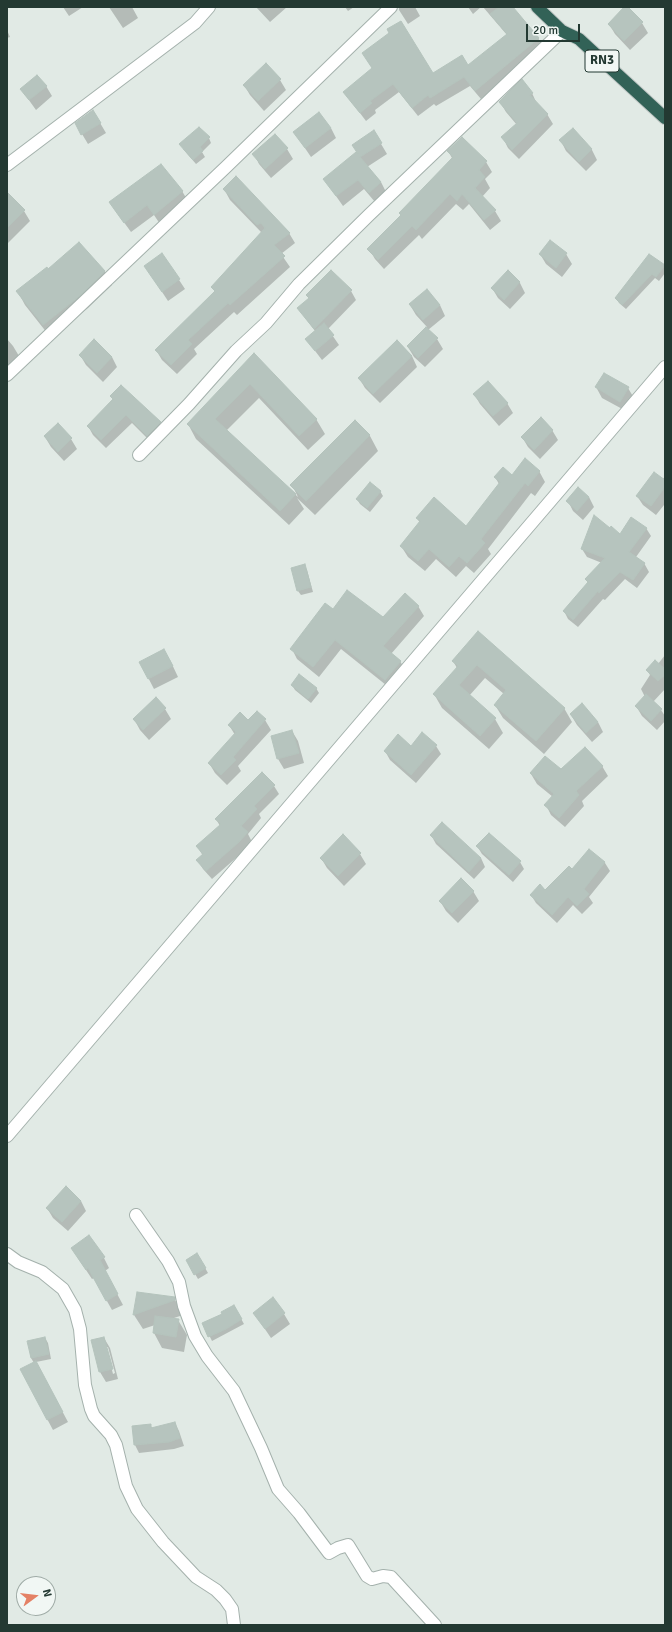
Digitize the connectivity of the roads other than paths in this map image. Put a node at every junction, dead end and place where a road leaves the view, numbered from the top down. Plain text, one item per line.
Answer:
1 (209, 7) edge
2 (391, 7) edge
3 (537, 7) edge
4 (562, 31) junction
5 (665, 118) edge
6 (7, 165) edge
7 (665, 367) edge
8 (7, 375) edge
9 (139, 455) dead end
10 (7, 1136) edge
11 (136, 1215) dead end
12 (7, 1254) edge
13 (234, 1625) edge
14 (436, 1625) edge

1 - 6 street
2 - 8 street
3 - 4 highway, RN3
4 - 5 highway, RN3
4 - 9 street
7 - 10 street
11 - 14 street
12 - 13 street

